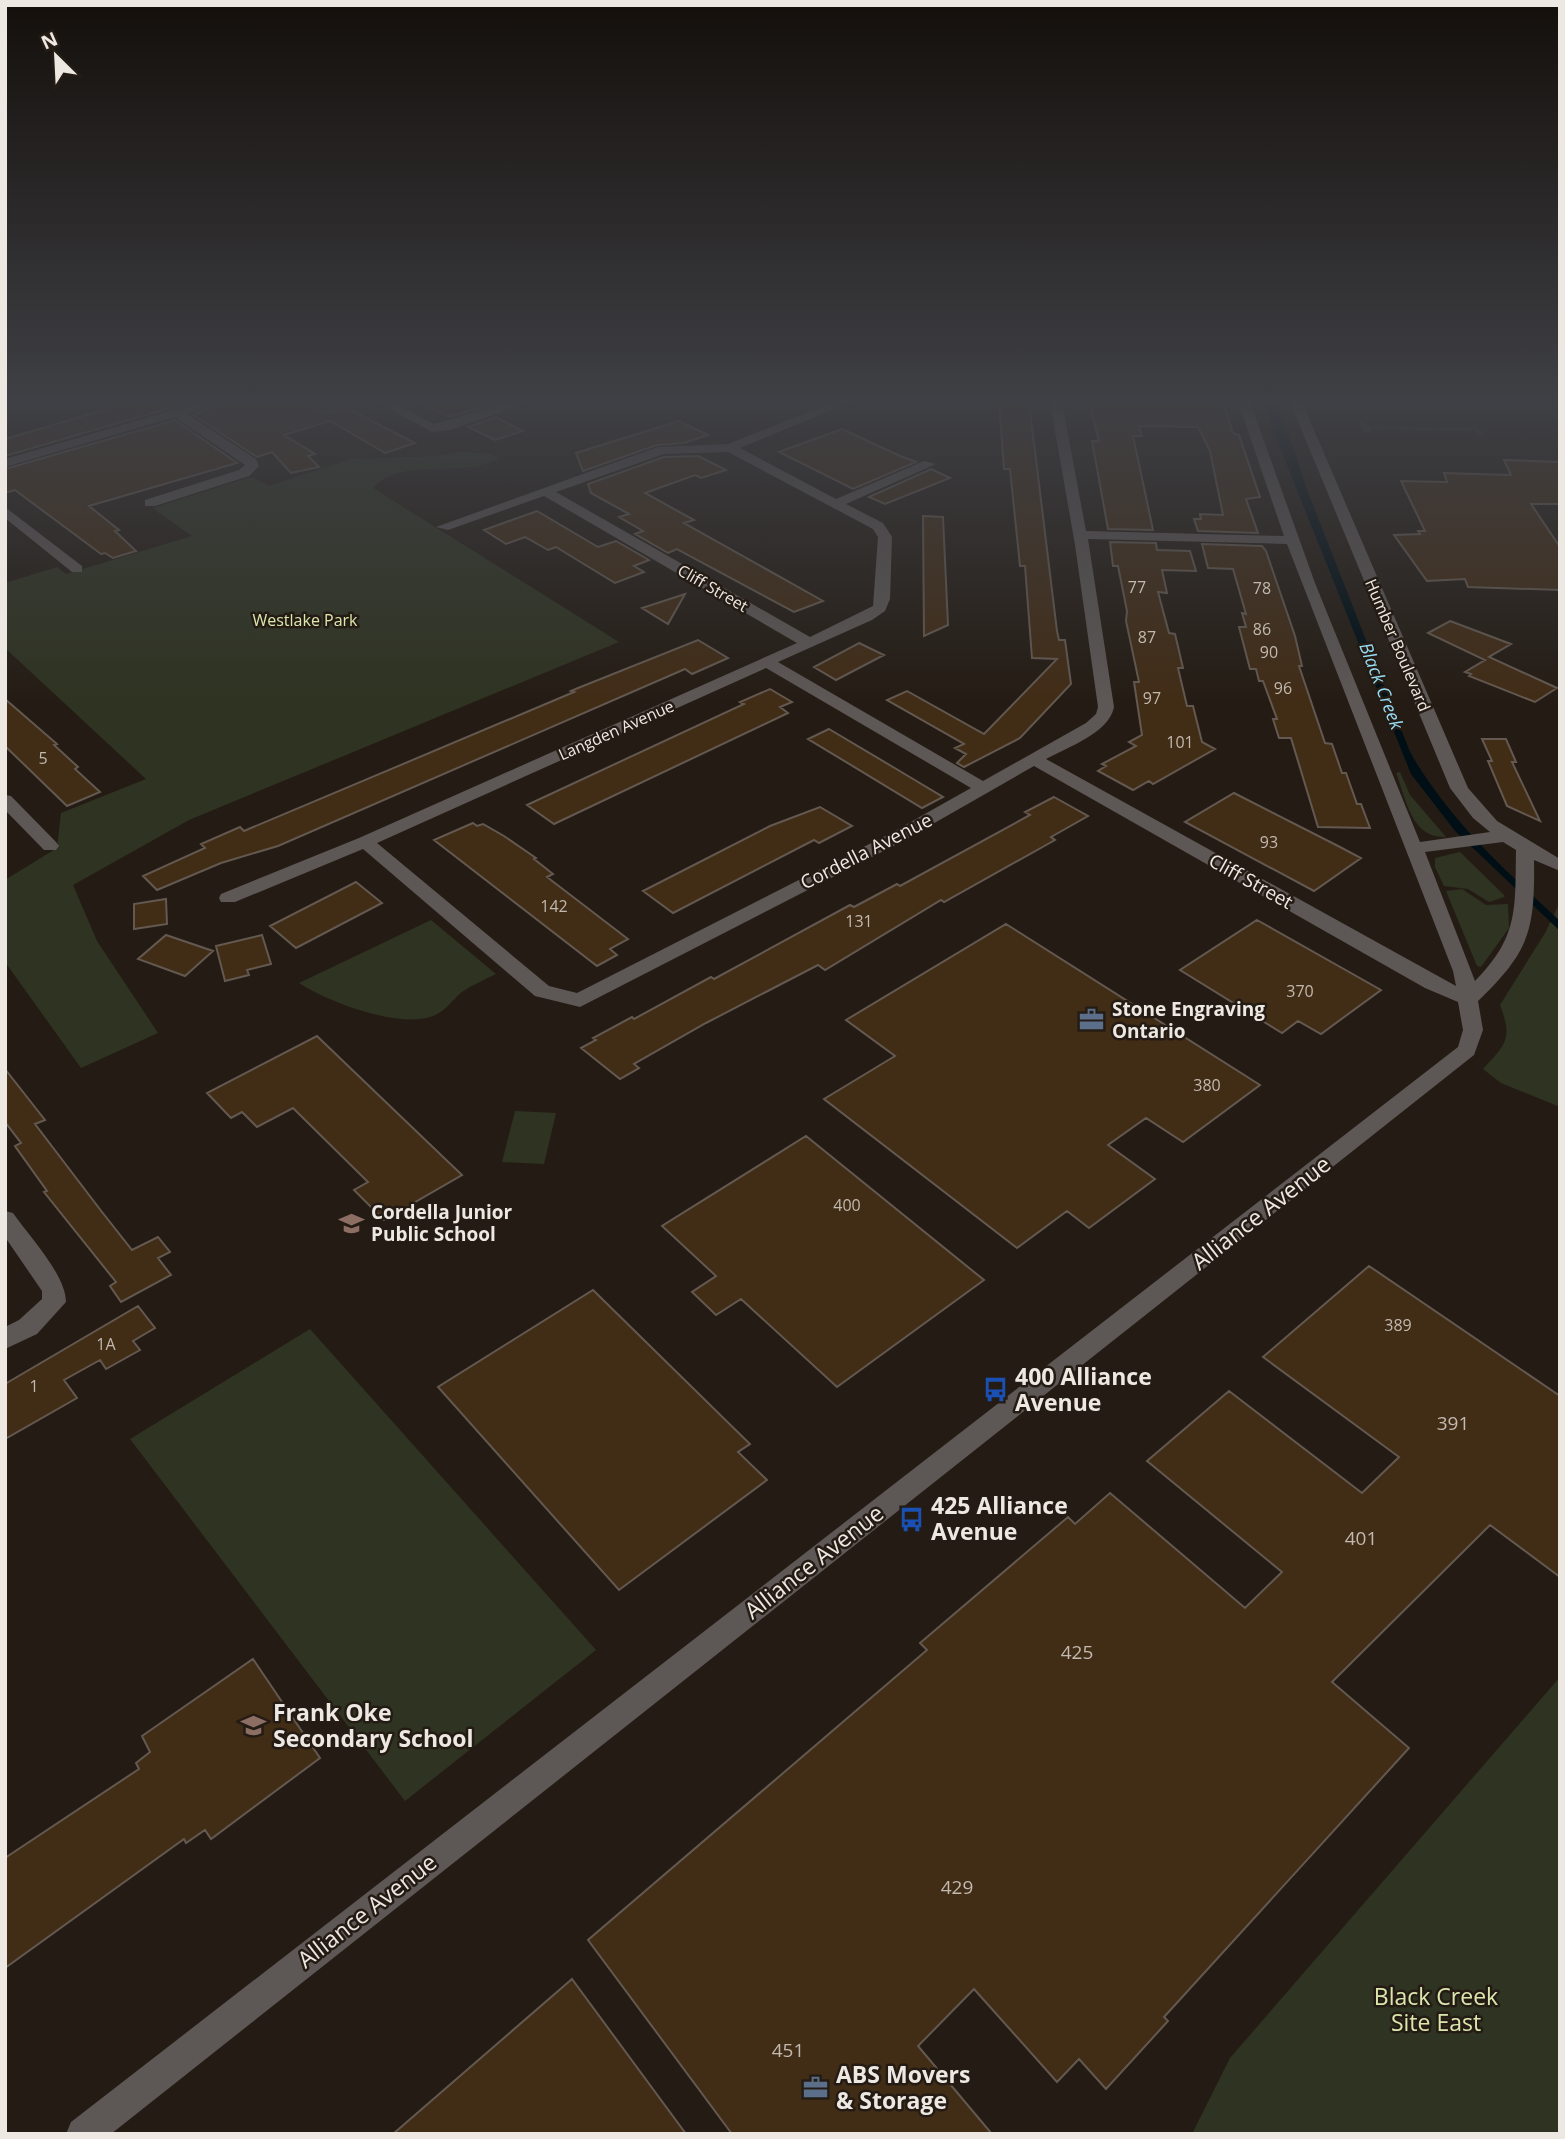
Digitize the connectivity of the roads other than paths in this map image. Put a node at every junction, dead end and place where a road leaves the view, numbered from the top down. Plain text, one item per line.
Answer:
1 (154, 502) edge
2 (514, 502) edge
3 (563, 502) edge
4 (840, 502) edge
5 (1074, 502) edge
6 (1278, 502) edge
7 (1338, 502) edge
8 (150, 503) dead end
9 (837, 503) joint
10 (5, 510) edge
11 (443, 527) dead end
12 (1080, 535) junction
13 (1291, 540) junction
14 (77, 569) dead end
15 (809, 643) junction
16 (768, 663) junction
17 (1036, 760) junction
18 (985, 789) junction
19 (5, 800) edge
20 (1504, 836) junction
21 (365, 842) junction
22 (50, 846) dead end
23 (1414, 848) junction
24 (1524, 856) junction
25 (1560, 866) edge
26 (228, 898) dead end
27 (1468, 999) junction
28 (5, 1219) edge
29 (5, 1339) edge
30 (83, 2134) edge

1 - 8 street
2 - 11 street
3 - 15 street, Cliff Street
4 - 9 street
5 - 12 street, Cordella Avenue
6 - 13 street
7 - 20 street, Humber Boulevard
9 - 15 street, Langden Avenue
10 - 14 street
12 - 13 street
12 - 17 street, Cordella Avenue
13 - 23 street
15 - 16 street, Langden Avenue
16 - 18 street
16 - 21 street, Langden Avenue
17 - 18 street, Cordella Avenue
17 - 27 street, Cliff Street
18 - 21 street, Cordella Avenue
19 - 22 street
20 - 23 street
20 - 24 street, Humber Boulevard
21 - 26 street, Langden Avenue
23 - 27 street
24 - 25 street, Humber Boulevard
24 - 27 street
27 - 30 street, Alliance Avenue
28 - 29 street

